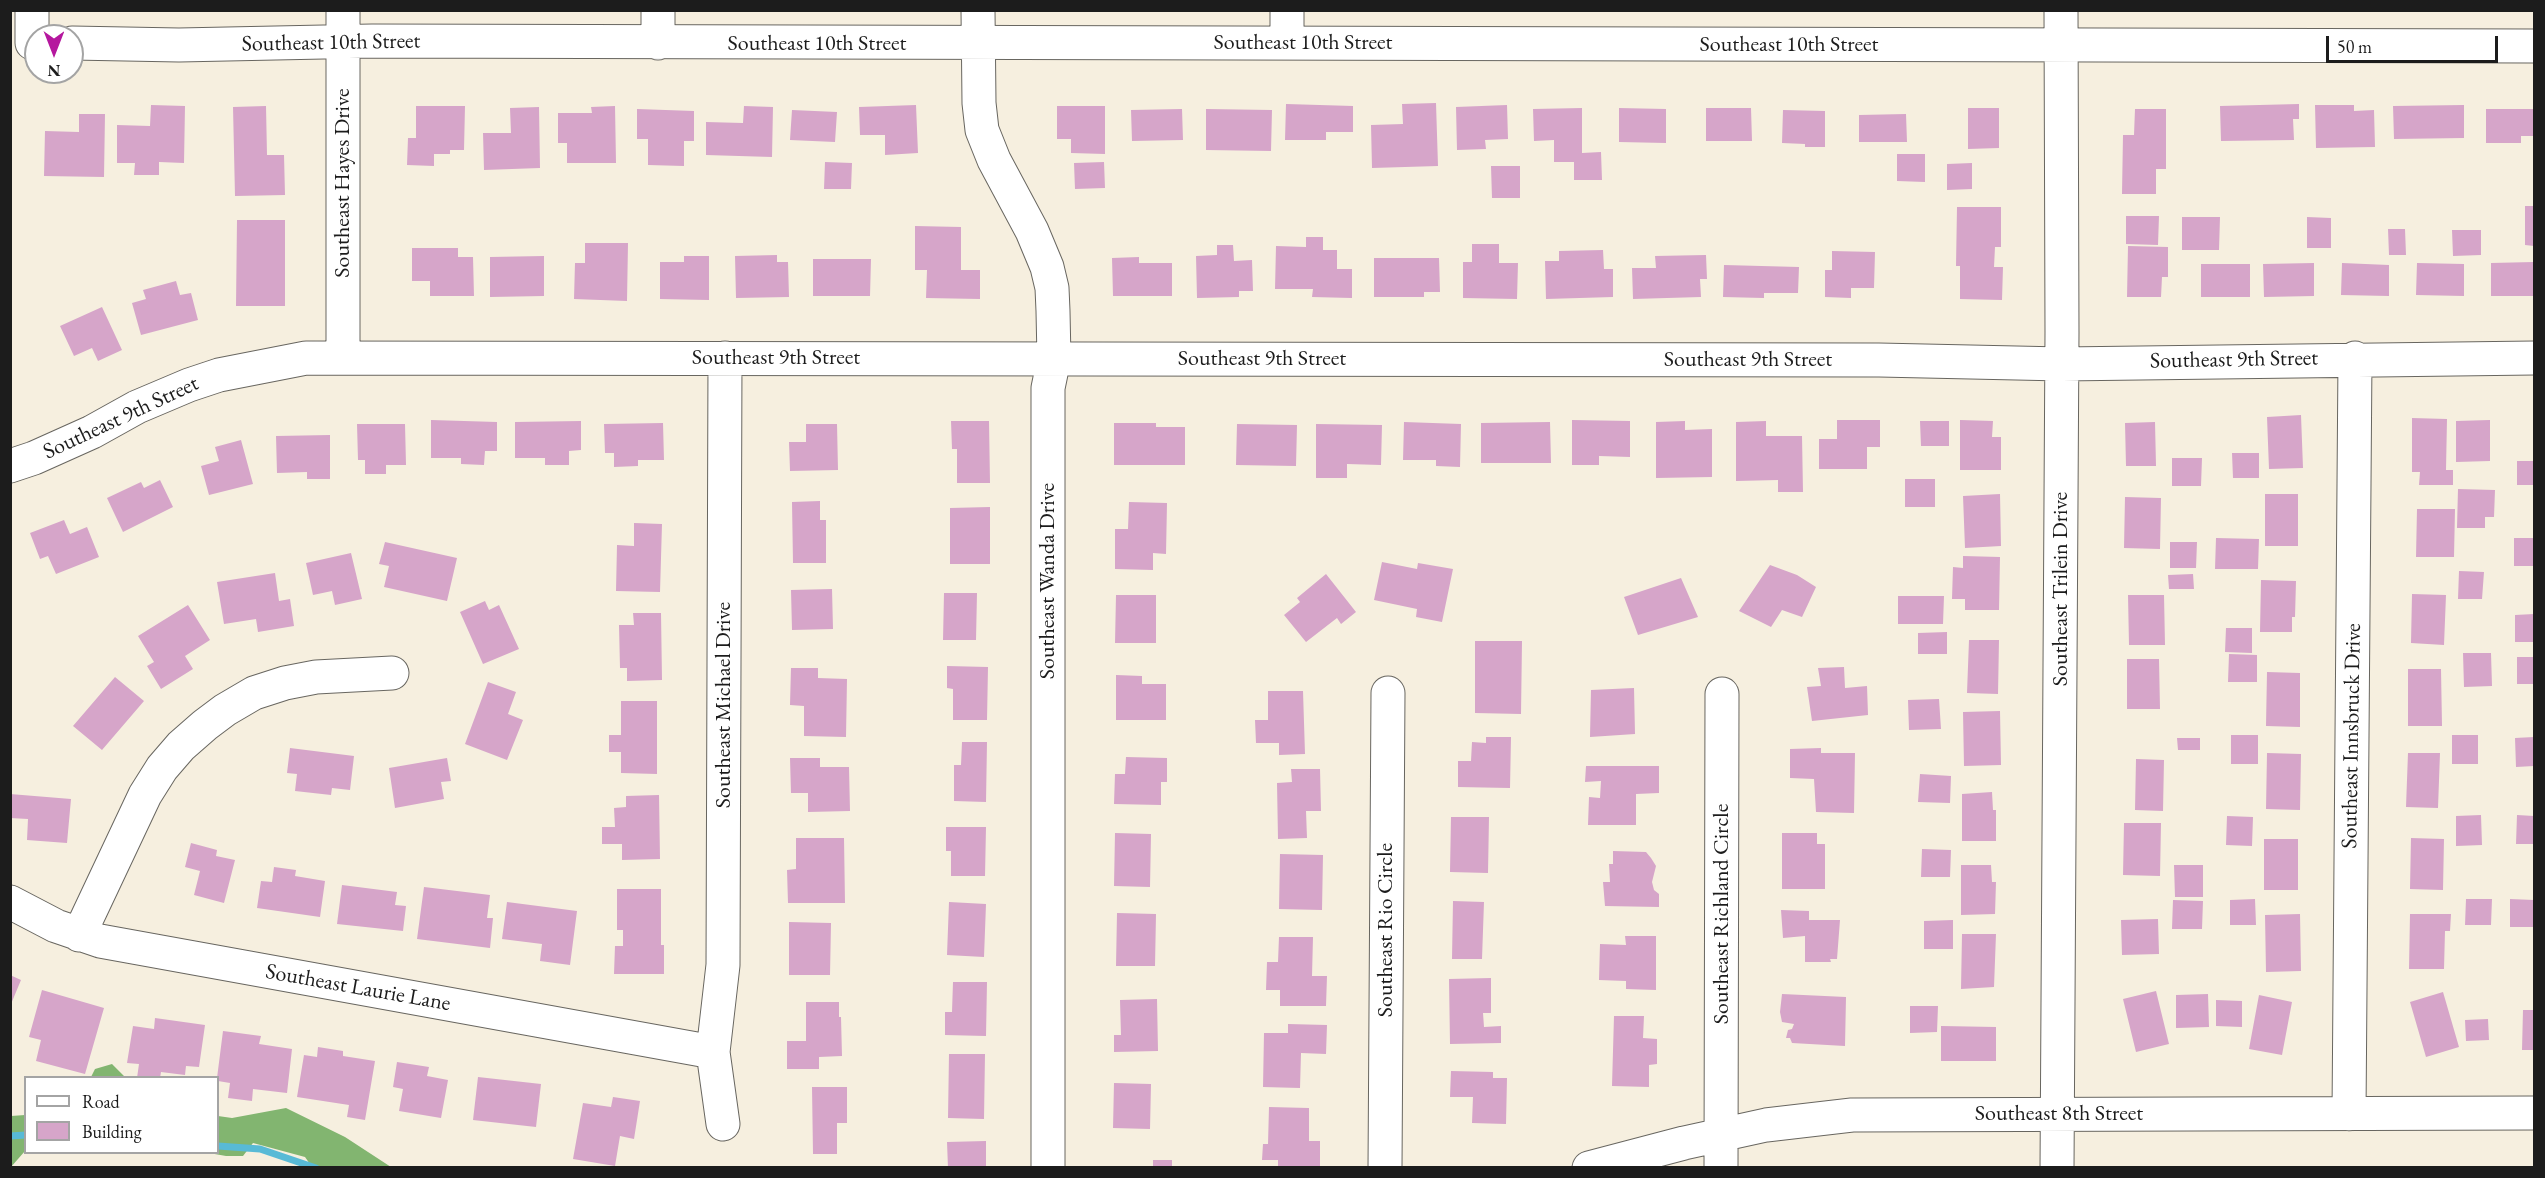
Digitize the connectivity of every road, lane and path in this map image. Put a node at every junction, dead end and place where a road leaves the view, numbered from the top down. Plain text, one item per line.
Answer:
1 (343, 10) edge
2 (658, 10) edge
3 (978, 10) edge
4 (1287, 10) edge
5 (2061, 10) edge
6 (84, 43) edge
7 (343, 43) junction
8 (658, 43) junction
9 (1287, 43) junction
10 (978, 44) junction
11 (2061, 46) junction
12 (2535, 46) edge
13 (343, 357) junction
14 (725, 358) junction
15 (2355, 358) junction
16 (2535, 358) edge
17 (1054, 359) junction
18 (2062, 364) junction
19 (10, 466) edge
20 (392, 673) dead end
21 (1388, 693) dead end
22 (1722, 694) dead end
23 (10, 902) edge
24 (79, 935) junction
25 (713, 1052) junction
26 (2535, 1113) edge
27 (2057, 1114) junction
28 (2349, 1114) junction
29 (723, 1124) dead end
30 (1721, 1134) junction
31 (1048, 1167) edge
32 (1385, 1167) edge
33 (1589, 1167) edge
34 (1721, 1167) edge
35 (2057, 1167) edge

1 - 7 street, Southeast Hayes Drive
2 - 8 street
3 - 10 street, Southeast Wanda Drive
4 - 9 street
5 - 11 street, Southeast Trilein Drive
6 - 7 street, Southeast 10th Street
7 - 8 street, Southeast 10th Street
7 - 13 street, Southeast Hayes Drive
8 - 10 street, Southeast 10th Street
9 - 10 street, Southeast 10th Street
9 - 11 street, Southeast 10th Street
10 - 17 street, Southeast Wanda Drive
11 - 12 street, Southeast 10th Street
11 - 18 street, Southeast Trilein Drive
13 - 14 street, Southeast 9th Street
13 - 19 street, Southeast 9th Street
14 - 17 street, Southeast 9th Street
14 - 25 street, Southeast Michael Drive
15 - 16 street, Southeast 9th Street
15 - 18 street, Southeast 9th Street
15 - 28 street, Southeast Innsbruck Drive
17 - 18 street, Southeast 9th Street
17 - 31 street, Southeast Wanda Drive
18 - 27 street, Southeast Trilein Drive
20 - 24 street
21 - 32 street, Southeast Rio Circle
22 - 30 street, Southeast Richland Circle
23 - 24 street, Southeast Laurie Lane
24 - 25 street, Southeast Laurie Lane
25 - 29 street, Southeast Michael Drive
26 - 28 street, Southeast 8th Street
27 - 28 street, Southeast 8th Street
27 - 30 street, Southeast 8th Street
27 - 35 street, Southeast Trilein Drive
30 - 33 street, Southeast 8th Street
30 - 34 street, Southeast Richland Circle

